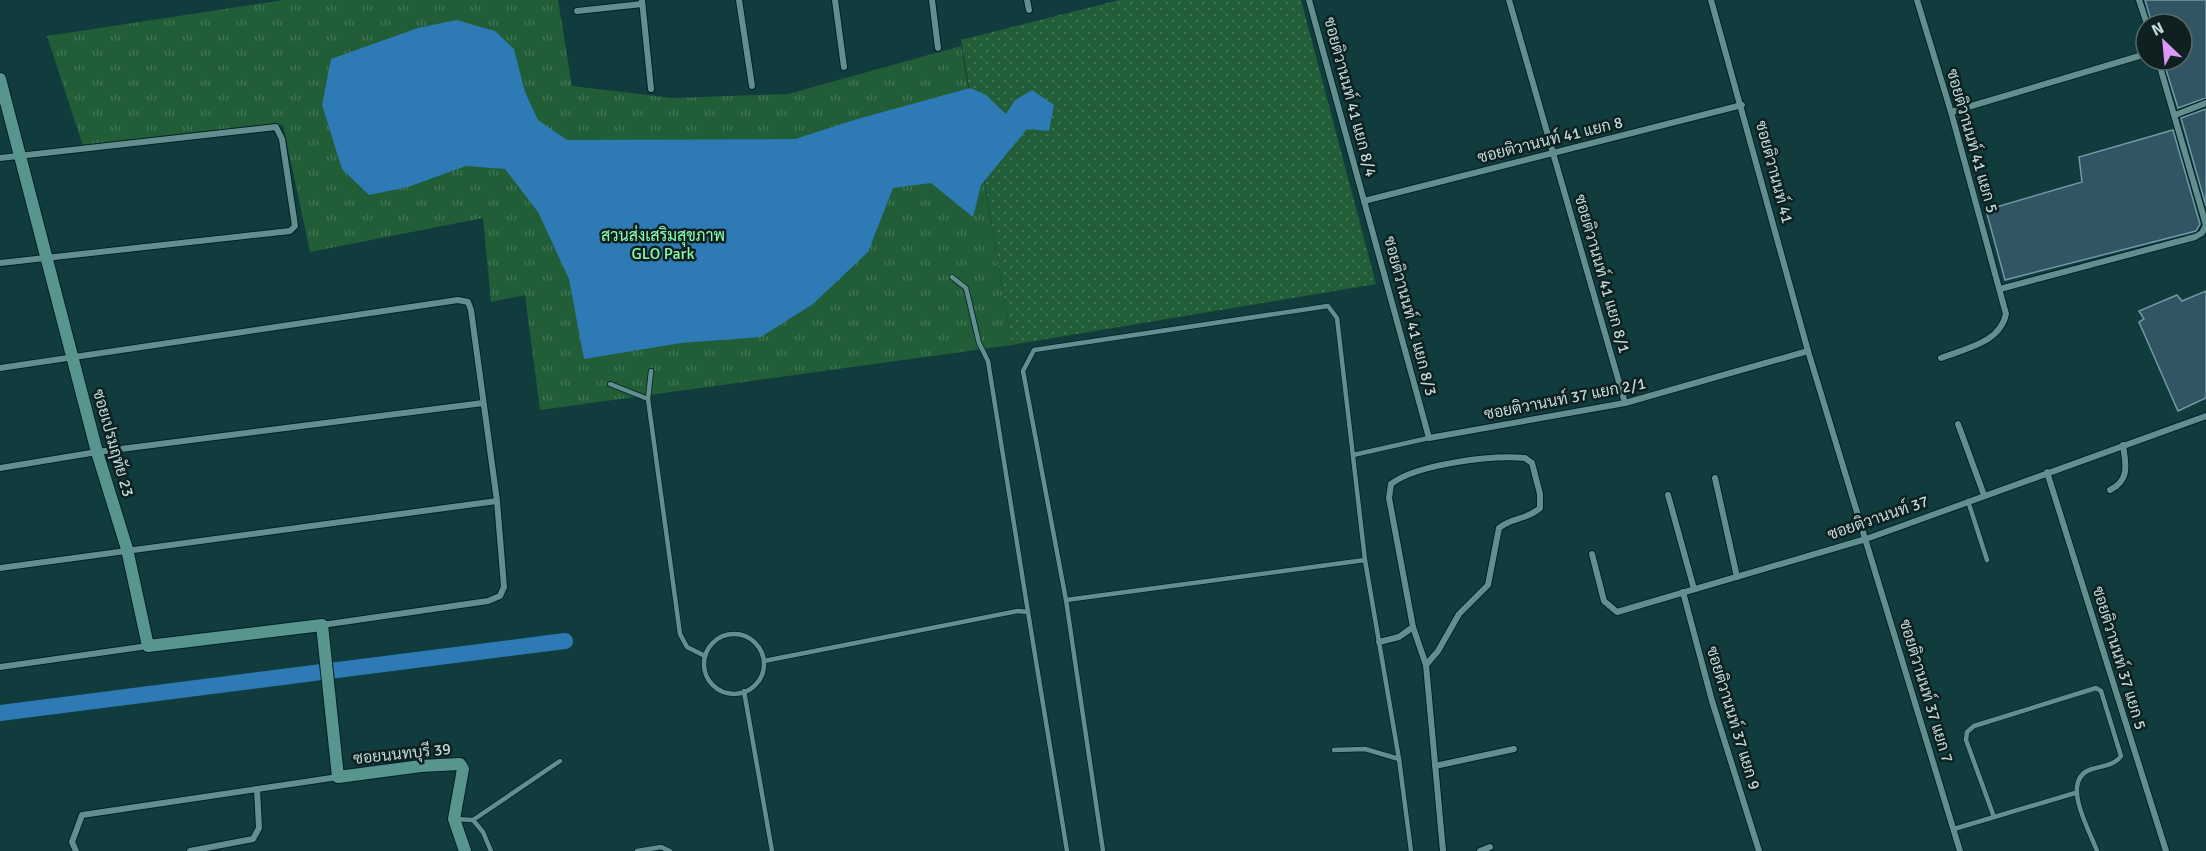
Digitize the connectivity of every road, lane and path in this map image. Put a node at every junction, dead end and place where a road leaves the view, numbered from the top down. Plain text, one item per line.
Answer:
1 (739, 0) edge
2 (835, 0) edge
3 (932, 0) edge
4 (1028, 0) edge
5 (1310, 0) edge
6 (1509, 0) edge
7 (1711, 0) edge
8 (1917, 0) edge
9 (642, 2) edge
10 (1029, 10) dead end
11 (577, 12) dead end
12 (938, 48) dead end
13 (2134, 58) edge
14 (844, 67) dead end
15 (2162, 72) edge
16 (0, 79) edge
17 (752, 86) dead end
18 (651, 90) dead end
19 (2206, 103) edge
20 (1742, 105) junction
21 (1951, 112) junction
22 (2175, 114) junction
23 (1553, 153) junction
24 (19, 154) junction
25 (0, 158) edge
26 (1364, 201) junction
27 (2206, 225) edge
28 (47, 257) junction
29 (0, 263) edge
30 (952, 277) dead end
31 (2000, 289) junction
32 (1808, 351) junction
33 (72, 356) junction
34 (1941, 358) dead end
35 (0, 368) edge
36 (651, 371) dead end
37 (610, 384) dead end
38 (648, 399) junction
39 (483, 403) junction
40 (1625, 403) junction
41 (2206, 416) edge
42 (1958, 424) dead end
43 (1429, 438) junction
44 (2123, 445) junction
45 (97, 452) junction
46 (1353, 455) junction
47 (0, 468) edge
48 (2047, 472) junction
49 (1715, 478) dead end
50 (2110, 490) dead end
51 (1668, 495) dead end
52 (1984, 495) junction
53 (497, 501) junction
54 (1968, 501) junction
55 (1866, 539) junction
56 (127, 549) junction
57 (1592, 554) dead end
58 (1365, 560) junction
59 (1987, 560) dead end
60 (0, 568) edge
61 (1737, 577) junction
62 (1694, 589) junction
63 (1683, 592) junction
64 (1066, 600) junction
65 (1028, 612) junction
66 (322, 625) junction
67 (1413, 627) junction
68 (1379, 642) junction
69 (148, 646) junction
70 (705, 656) junction
71 (764, 661) junction
72 (1426, 665) junction
73 (0, 667) edge
74 (744, 691) junction
75 (1514, 749) dead end
76 (1334, 750) dead end
77 (1399, 759) junction
78 (560, 760) dead end
79 (1435, 766) junction
80 (338, 777) junction
81 (257, 789) junction
82 (2075, 793) junction
83 (1994, 817) junction
84 (454, 819) junction
85 (473, 820) junction
86 (1954, 829) junction
87 (1490, 847) dead end
88 (76, 851) edge
89 (190, 851) edge
90 (465, 851) edge
91 (491, 851) edge
92 (637, 851) edge
93 (670, 851) edge
94 (772, 851) edge
95 (1067, 851) edge
96 (1103, 851) edge
97 (1411, 851) edge
98 (1443, 851) edge
99 (1480, 851) edge
100 (1759, 851) edge
101 (1960, 851) edge
102 (2097, 851) edge
103 (2166, 851) edge

1 - 17 street
2 - 14 street
3 - 12 street
4 - 10 street
5 - 26 street, ซอยติวานนท์ 41 แยก 8/4
6 - 23 street, ซอยติวานนท์ 41 แยก 8/1
7 - 20 street, ซอยติวานนท์ 41
8 - 21 street, ซอยติวานนท์ 41 แยก 5
9 - 11 street
9 - 18 street
13 - 21 street
15 - 22 street
16 - 24 street, ซอยเปรมฤทัย 23
19 - 22 street
20 - 23 street, ซอยติวานนท์ 41 แยก 8
20 - 32 street, ซอยติวานนท์ 41
21 - 31 street, ซอยติวานนท์ 41 แยก 5
22 - 27 street
23 - 26 street, ซอยติวานนท์ 41 แยก 8
23 - 40 street, ซอยติวานนท์ 41 แยก 8/1
24 - 25 street
24 - 28 street, ซอยเปรมฤทัย 23
24 - 28 street
26 - 43 street, ซอยติวานนท์ 41 แยก 8/3
27 - 31 street
28 - 29 street
28 - 33 street, ซอยเปรมฤทัย 23
30 - 65 lane
31 - 34 street, ซอยติวานนท์ 41 แยก 5
32 - 40 street, ซอยติวานนท์ 37 แยก 2/1
32 - 55 street, ซอยติวานนท์ 41
33 - 35 street
33 - 39 street
33 - 45 street, ซอยเปรมฤทัย 23
36 - 38 lane
37 - 38 lane
38 - 70 lane
39 - 45 street
39 - 53 street
40 - 43 street, ซอยติวานนท์ 37 แยก 2/1
41 - 44 street, ซอยติวานนท์ 37
42 - 52 street
43 - 46 lane
44 - 48 street, ซอยติวานนท์ 37
44 - 50 street
45 - 47 street
45 - 56 street, ซอยเปรมฤทัย 23
46 - 58 lane
46 - 64 lane
48 - 52 street, ซอยติวานนท์ 37
48 - 103 street, ซอยติวานนท์ 37 แยก 5
49 - 61 street
51 - 62 street
52 - 54 street, ซอยติวานนท์ 37
53 - 56 street
53 - 66 street
54 - 55 street, ซอยติวานนท์ 37
54 - 59 lane
55 - 61 street, ซอยติวานนท์ 37
55 - 86 street, ซอยติวานนท์ 37 แยก 7
56 - 60 street
56 - 69 street, ซอยเปรมฤทัย 23
57 - 63 street, ซอยติวานนท์ 37
58 - 64 lane
58 - 68 lane
61 - 62 street, ซอยติวานนท์ 37
62 - 63 street, ซอยติวานนท์ 37
63 - 100 street, ซอยติวานนท์ 37 แยก 9
64 - 96 lane
65 - 71 lane
65 - 95 lane
66 - 69 street
66 - 80 street, ซอยนนทบุรี 39
67 - 68 street
67 - 72 street
67 - 72 street
68 - 77 lane
69 - 73 street
70 - 71 lane
70 - 74 lane
71 - 74 lane
72 - 79 street
74 - 94 lane
75 - 79 street
76 - 77 lane
77 - 97 lane
78 - 85 lane
79 - 98 street
80 - 81 street
80 - 84 street, ซอยนนทบุรี 39
81 - 88 street
81 - 89 street
82 - 83 lane
82 - 83 lane
82 - 102 lane
83 - 86 lane
84 - 85 lane
84 - 90 street, ซอยนนทบุรี 39
85 - 91 lane
86 - 101 street, ซอยติวานนท์ 37 แยก 7
87 - 99 street
92 - 93 lane

